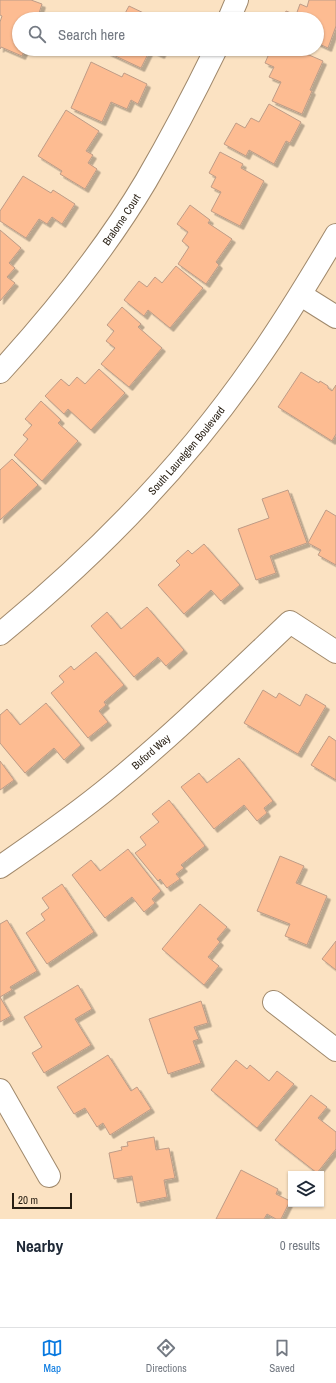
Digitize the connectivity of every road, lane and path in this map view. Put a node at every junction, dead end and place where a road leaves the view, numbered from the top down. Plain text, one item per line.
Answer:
1 (237, 0) edge
2 (232, 12) edge
3 (213, 56) edge
4 (336, 235) edge
5 (300, 295) junction
6 (336, 317) edge
7 (0, 372) edge
8 (0, 634) edge
9 (336, 652) edge
10 (0, 867) edge
11 (274, 1002) dead end
12 (336, 1050) edge
13 (0, 1090) edge
14 (49, 1176) dead end

1 - 2 street
3 - 7 street, Bralorne Court
4 - 5 street, South Laurelglen Boulevard
5 - 6 street
5 - 8 street, South Laurelglen Boulevard
9 - 10 street, Buford Way
11 - 12 street
13 - 14 street

